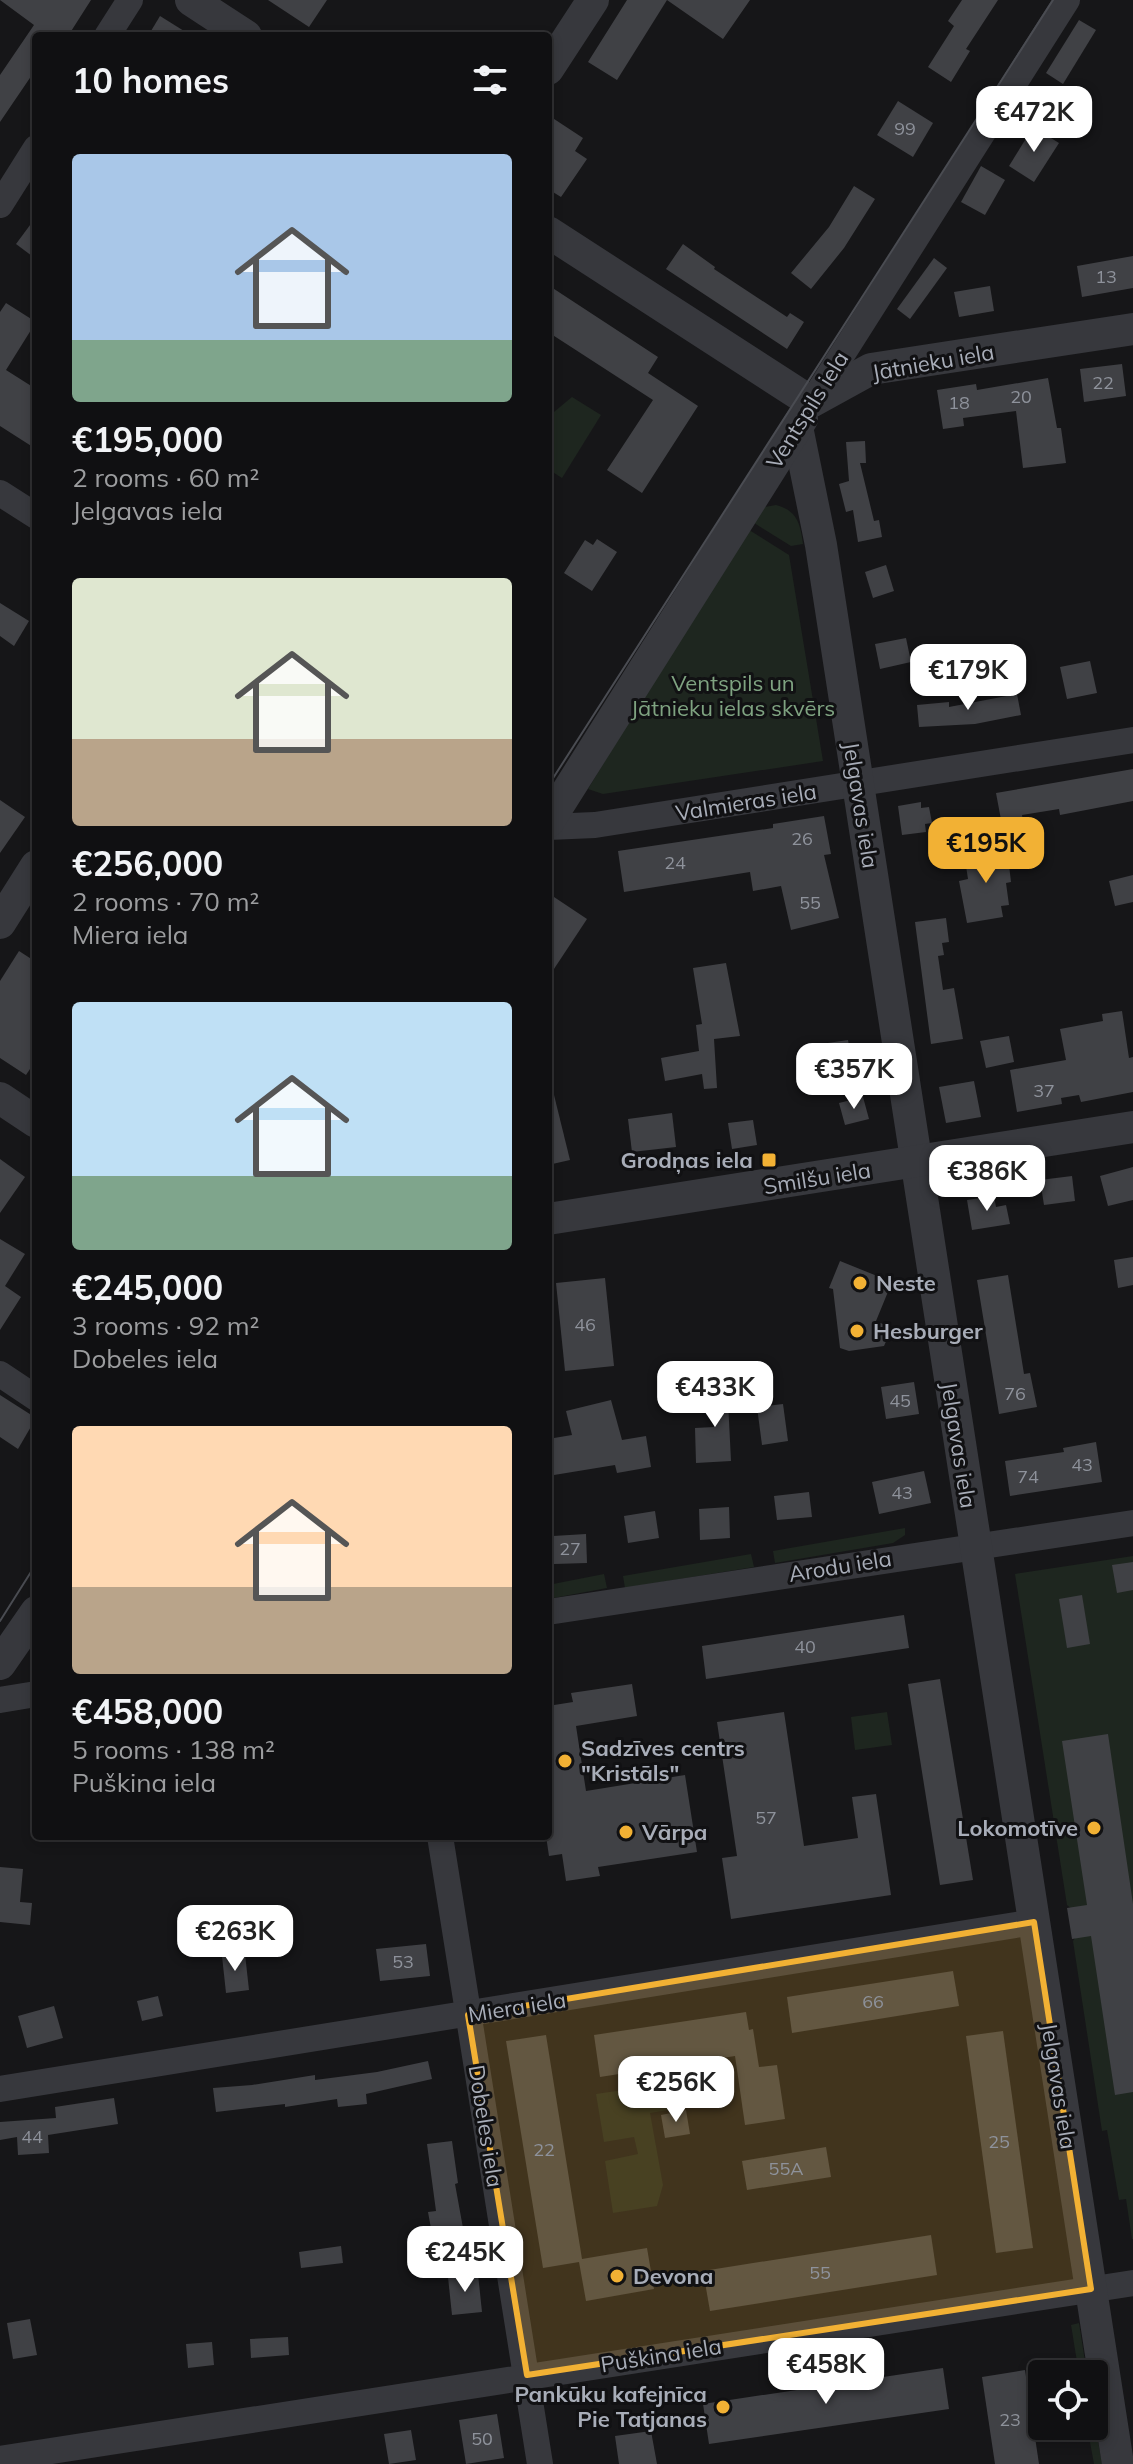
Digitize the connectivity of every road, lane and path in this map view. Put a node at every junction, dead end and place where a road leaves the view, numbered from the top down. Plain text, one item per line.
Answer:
1 (130, 0) edge
2 (191, 0) edge
3 (593, 0) edge
4 (1067, 0) edge
5 (110, 32) edge
6 (240, 32) edge
7 (552, 63) edge
8 (32, 154) edge
9 (0, 205) edge
10 (552, 235) edge
11 (1133, 329) edge
12 (804, 415) junction
13 (0, 493) edge
14 (32, 513) edge
15 (1133, 740) edge
16 (857, 783) junction
17 (552, 818) edge
18 (552, 824) edge
19 (32, 872) edge
20 (0, 923) edge
21 (0, 1098) edge
22 (32, 1119) edge
23 (1133, 1127) edge
24 (916, 1162) junction
25 (552, 1218) edge
26 (0, 1374) edge
27 (32, 1395) edge
28 (1133, 1523) edge
29 (975, 1547) junction
30 (552, 1611) edge
31 (32, 1618) edge
32 (0, 1664) edge
33 (32, 1695) edge
34 (0, 1700) edge
35 (441, 1840) edge
36 (1034, 1922) junction
37 (468, 2015) junction
38 (0, 2089) edge
39 (1133, 2283) edge
40 (1091, 2289) junction
41 (527, 2375) junction
42 (0, 2459) edge
43 (540, 2464) edge
44 (1118, 2464) edge

1 - 5 street
2 - 6 street
3 - 7 street
4 - 12 street, Ventspils iela
8 - 9 street
10 - 12 street
11 - 12 street, Jātnieku iela
12 - 16 street, Jelgavas iela
12 - 17 street, Ventspils iela
13 - 14 street
15 - 16 street, Valmieras iela
16 - 18 street, Valmieras iela
16 - 24 street, Jelgavas iela
19 - 20 street
21 - 22 street
23 - 24 street, Smilšu iela
24 - 25 street, Smilšu iela
24 - 29 street, Jelgavas iela
26 - 27 street
28 - 29 street, Arodu iela
29 - 30 street, Arodu iela
29 - 36 street, Jelgavas iela
31 - 32 street
33 - 34 street
35 - 37 street, Dobeles iela
36 - 37 street, Miera iela
36 - 40 street, Jelgavas iela
37 - 38 street, Miera iela
37 - 41 street, Dobeles iela
39 - 40 street, Puškina iela
40 - 41 street, Puškina iela
40 - 44 street, Jelgavas iela
41 - 42 street, Puškina iela
41 - 43 street, Dobeles iela

